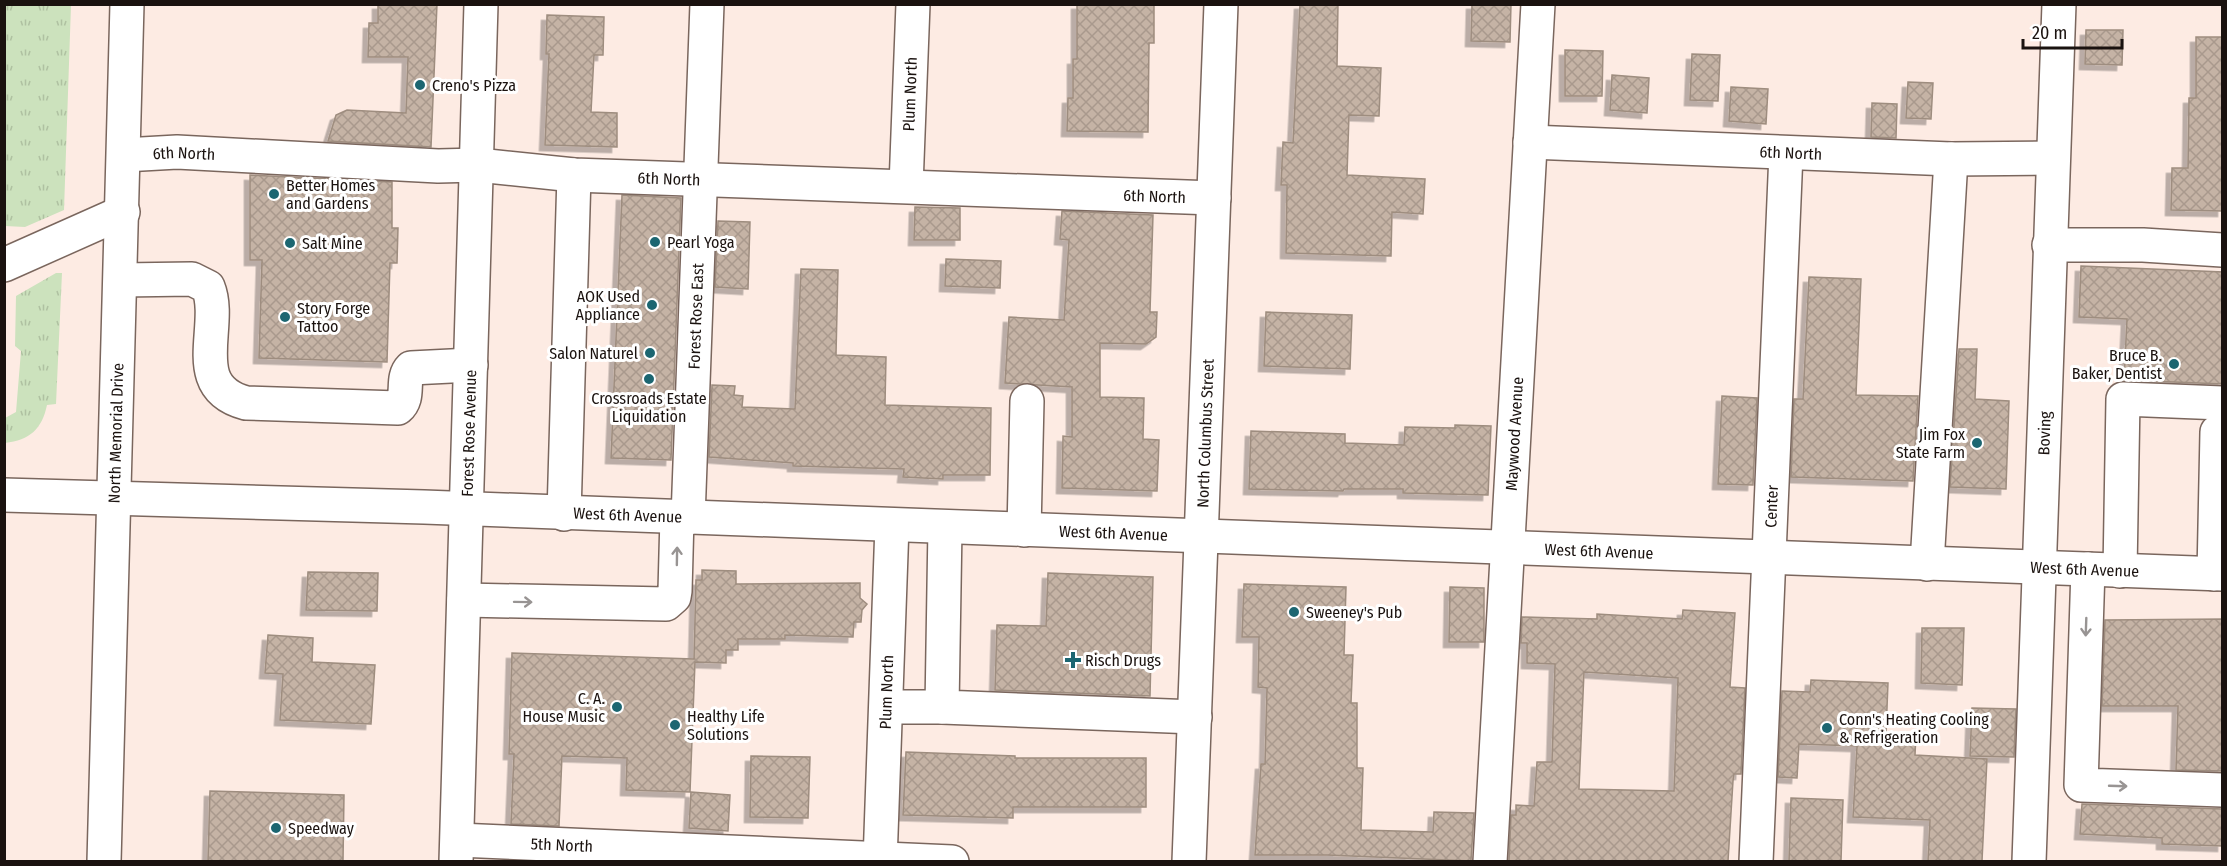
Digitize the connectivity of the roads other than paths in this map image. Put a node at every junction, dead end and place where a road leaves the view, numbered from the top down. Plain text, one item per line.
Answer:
1 (127, 4) edge
2 (481, 4) edge
3 (706, 4) edge
4 (913, 4) edge
5 (1221, 4) edge
6 (1538, 4) edge
7 (2059, 4) edge
8 (1530, 142) junction
9 (1786, 153) junction
10 (124, 155) junction
11 (2052, 158) junction
12 (1951, 159) junction
13 (478, 165) junction
14 (574, 175) junction
15 (699, 178) junction
16 (906, 186) junction
17 (1214, 198) junction
18 (123, 212) junction
19 (2049, 245) junction
20 (2223, 250) edge
21 (4, 265) edge
22 (121, 280) junction
23 (471, 365) junction
24 (1027, 401) dead end
25 (2223, 403) edge
26 (2223, 433) edge
27 (4, 495) edge
28 (115, 496) junction
29 (467, 509) junction
30 (564, 514) junction
31 (683, 518) junction
32 (892, 525) junction
33 (945, 527) junction
34 (1024, 530) junction
35 (1203, 535) junction
36 (1508, 548) junction
37 (1769, 557) junction
38 (1927, 564) junction
39 (2039, 567) junction
40 (2104, 570) junction
41 (2218, 574) edge
42 (464, 600) junction
43 (887, 707) junction
44 (942, 707) junction
45 (1195, 717) junction
46 (2223, 790) edge
47 (457, 851) edge
48 (880, 860) edge
49 (104, 861) edge
50 (952, 861) edge
51 (1189, 861) edge
52 (1490, 861) edge
53 (1756, 861) edge
54 (2029, 861) edge

1 - 10 street, North Memorial Drive
2 - 13 street, Forest Rose Avenue
3 - 15 street, Forest Rose East
4 - 16 street, Plum North
5 - 17 street, North Columbus Street
6 - 8 street, Maywood Avenue
7 - 11 street, Boving
8 - 9 street, 6th North
8 - 36 street, Maywood Avenue
9 - 12 street, 6th North
9 - 37 street, Center
10 - 13 street, 6th North
10 - 18 street, North Memorial Drive
11 - 12 street, 6th North
11 - 19 street, Boving
12 - 38 street
13 - 14 street, 6th North
13 - 23 street, Forest Rose Avenue
14 - 15 street, 6th North
14 - 30 street
15 - 16 street, 6th North
15 - 31 street, Forest Rose East
16 - 17 street, 6th North
17 - 35 street, North Columbus Street
18 - 21 street
18 - 22 street, North Memorial Drive
19 - 20 street
19 - 39 street, Boving
22 - 23 street
22 - 28 street, North Memorial Drive
23 - 29 street, Forest Rose Avenue
24 - 34 street
25 - 40 street
26 - 41 street
27 - 28 street, West 6th Avenue
28 - 29 street, West 6th Avenue
28 - 49 street, North Memorial Drive
29 - 30 street, West 6th Avenue
29 - 42 street, Forest Rose Avenue
30 - 31 street, West 6th Avenue
31 - 32 street, West 6th Avenue
42 -> 31 street, Forest Rose East
32 - 33 street, West 6th Avenue
32 - 43 street, Plum North
33 - 34 street, West 6th Avenue
33 - 44 street
34 - 35 street, West 6th Avenue
35 - 36 street, West 6th Avenue
35 - 45 street, North Columbus Street
36 - 37 street, West 6th Avenue
36 - 52 street, Maywood Avenue
37 - 38 street, West 6th Avenue
37 - 53 street, Center
38 - 39 street, West 6th Avenue
39 - 40 street, West 6th Avenue
39 - 54 street, Boving
40 - 41 street, West 6th Avenue
40 -> 46 street
42 - 47 street, Forest Rose Avenue
43 - 44 street
43 - 48 street, Plum North
44 - 45 street
45 - 51 street, North Columbus Street
47 - 48 street, 5th North
48 - 50 street, 5th North

